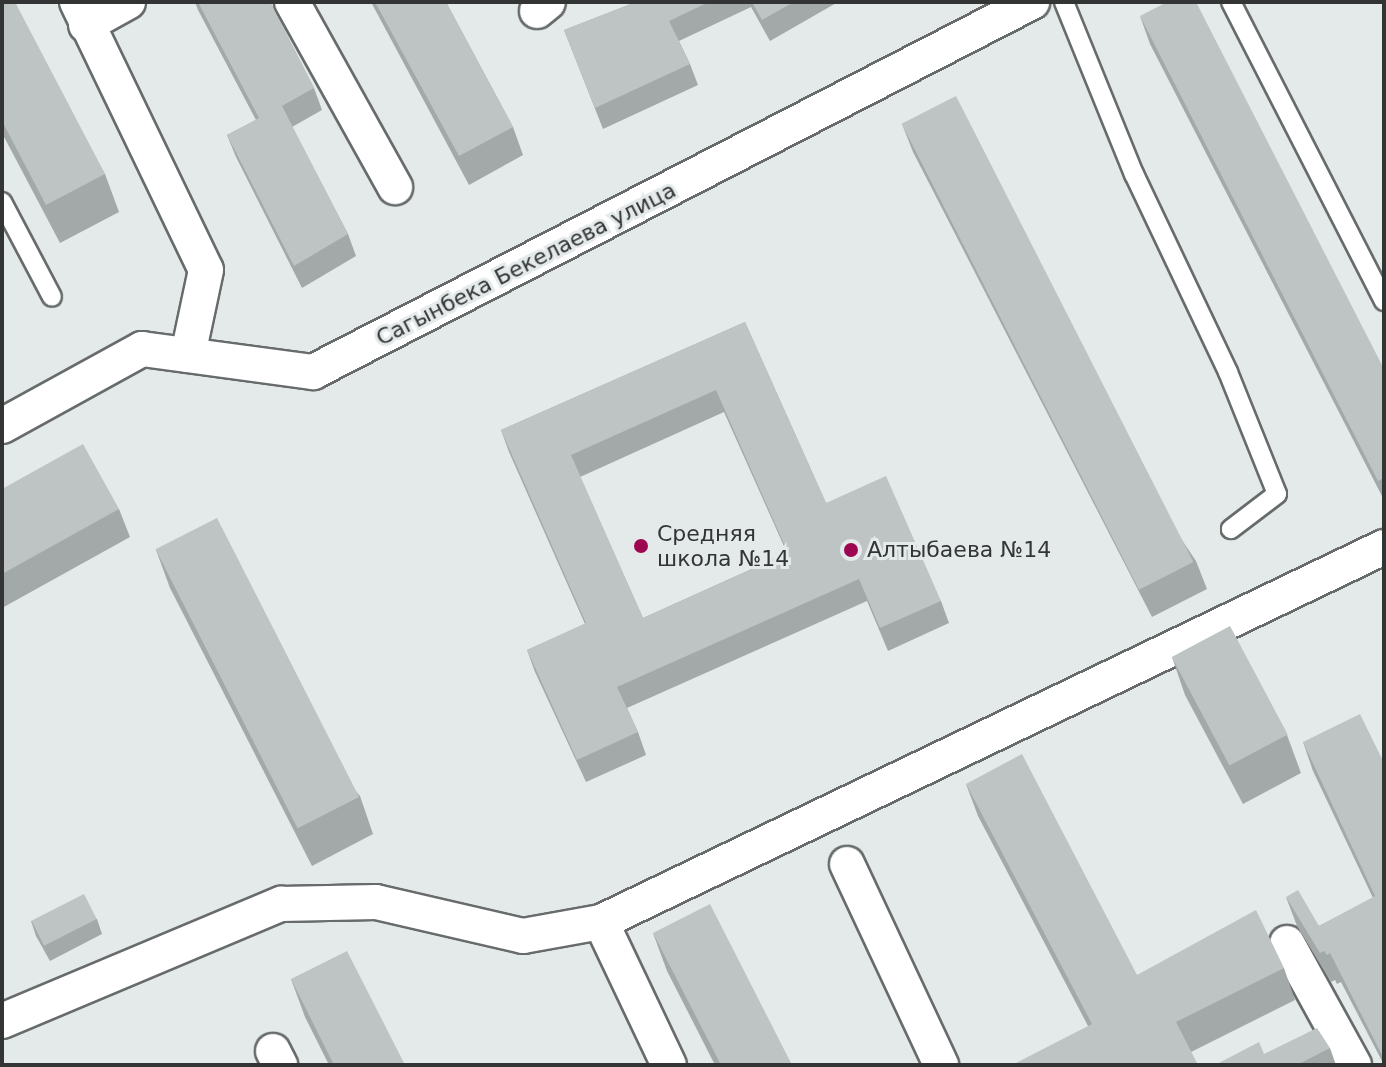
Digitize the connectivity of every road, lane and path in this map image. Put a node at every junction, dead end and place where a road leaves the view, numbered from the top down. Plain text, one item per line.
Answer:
1 (128, 2) edge
2 (292, 2) edge
3 (1032, 2) edge
4 (1064, 2) edge
5 (1231, 2) edge
6 (82, 13) edge
7 (395, 187) dead end
8 (2, 202) edge
9 (52, 297) dead end
10 (1384, 301) edge
11 (188, 355) junction
12 (2, 426) edge
13 (1231, 529) dead end
14 (1384, 547) edge
15 (847, 864) dead end
16 (601, 922) junction
17 (1287, 943) dead end
18 (2, 1021) edge
19 (669, 1065) edge
20 (941, 1065) edge
21 (1354, 1065) edge

1 - 6 street
2 - 7 street
3 - 11 street, Сагынбека Бекелаева улица
4 - 13 lane
5 - 10 lane
6 - 11 street
8 - 9 lane
11 - 12 street, Сагынбека Бекелаева улица
14 - 16 street
15 - 20 street
16 - 18 street
16 - 19 street
17 - 21 street

